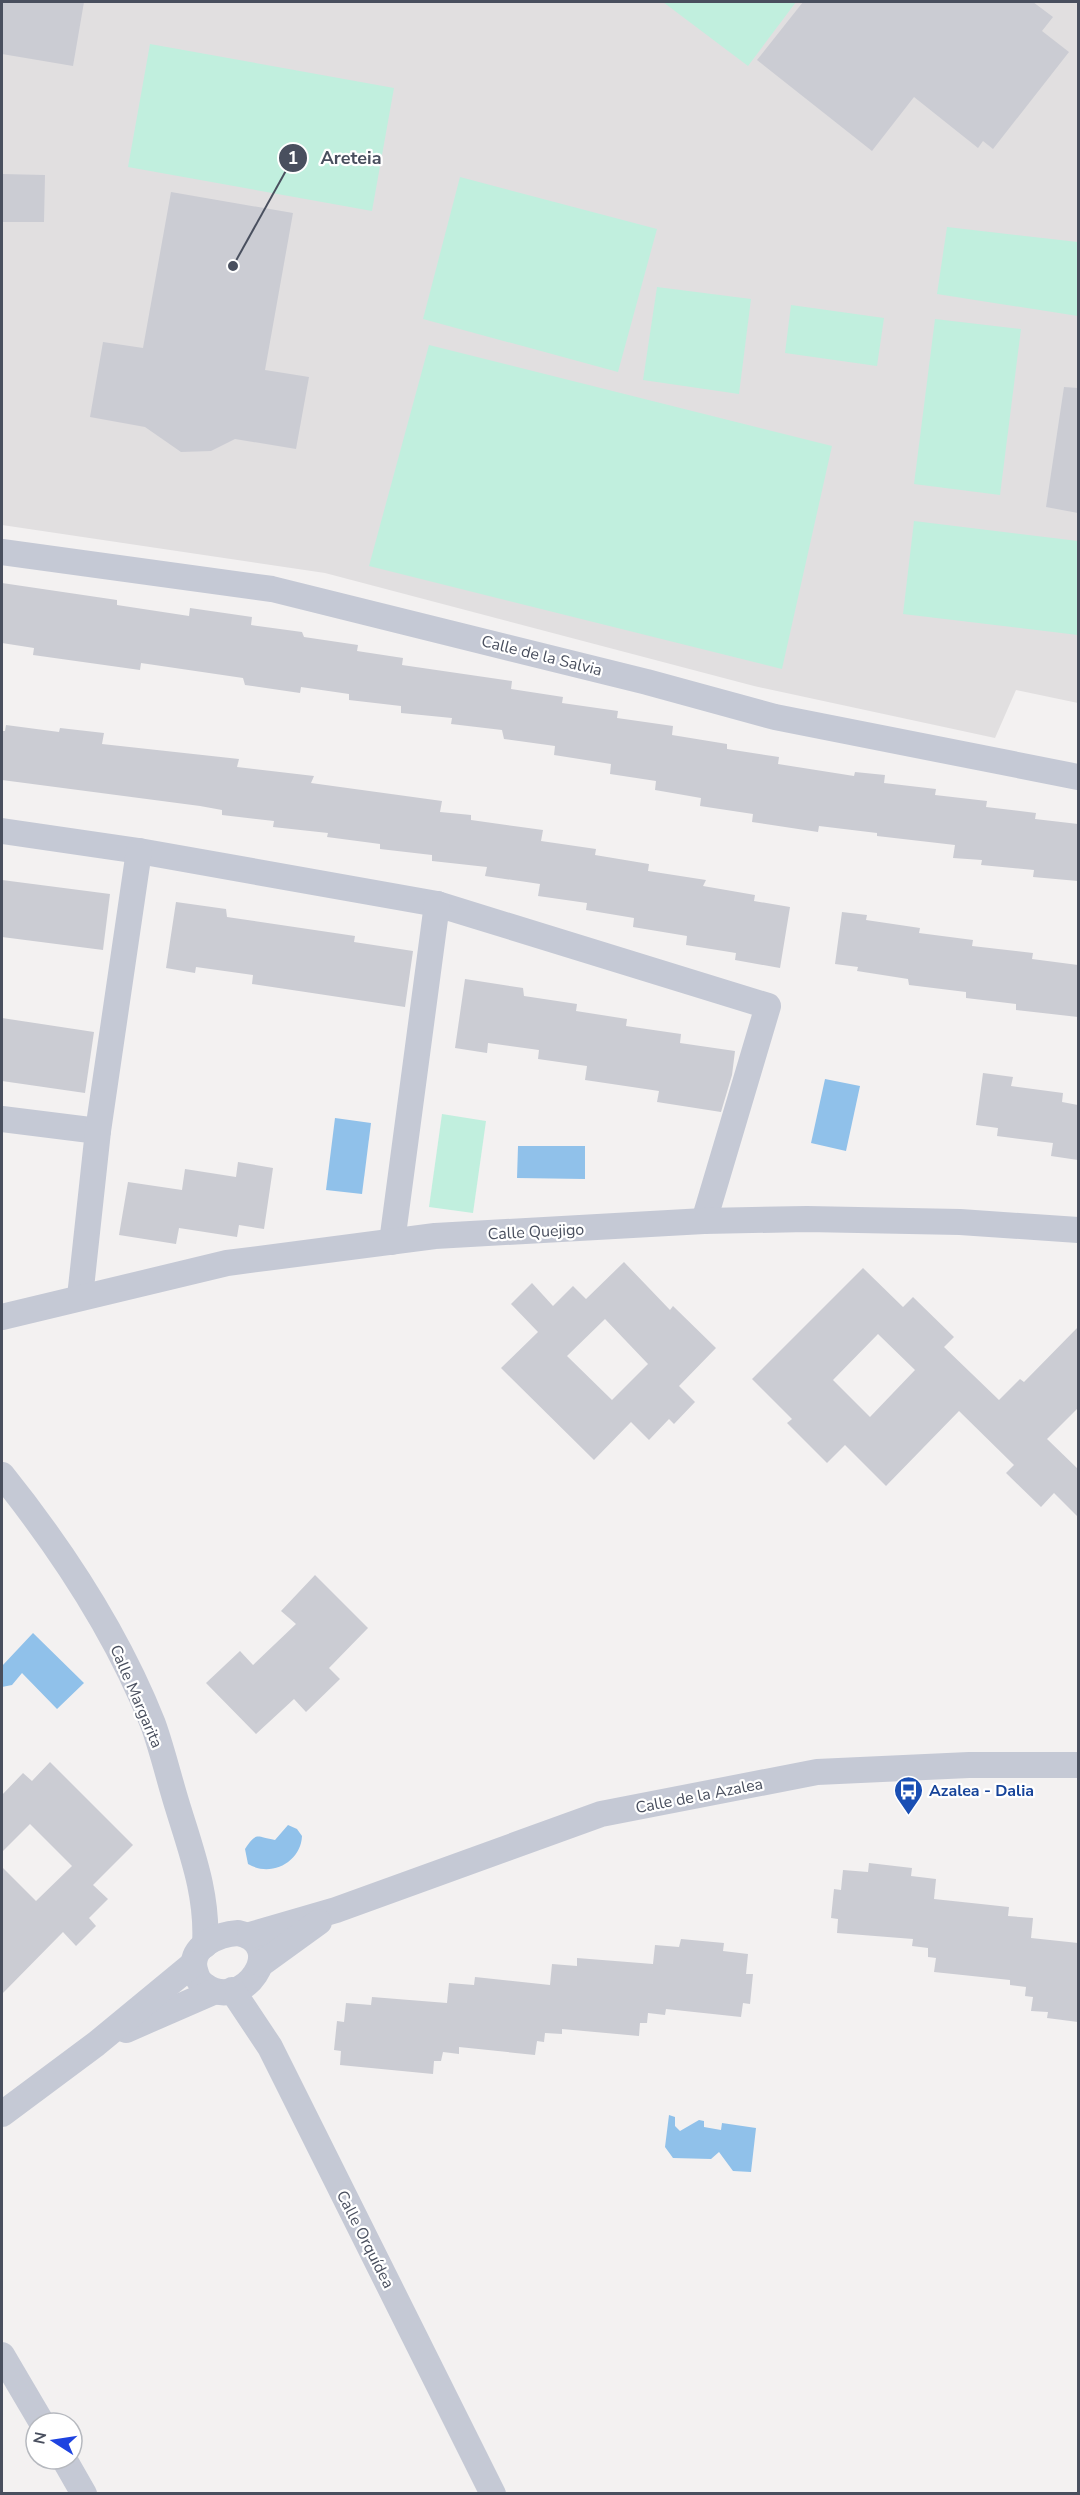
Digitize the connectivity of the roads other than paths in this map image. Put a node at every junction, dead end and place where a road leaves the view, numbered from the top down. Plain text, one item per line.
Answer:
1 (2, 552) edge
2 (1078, 777) edge
3 (2, 831) edge
4 (139, 851) junction
5 (437, 904) junction
6 (2, 1119) edge
7 (99, 1131) junction
8 (704, 1221) junction
9 (1078, 1230) edge
10 (392, 1242) junction
11 (80, 1297) junction
12 (2, 1317) edge
13 (2, 1475) edge
14 (1078, 1765) edge
15 (336, 1910) junction
16 (250, 1935) junction
17 (199, 1954) junction
18 (261, 1964) junction
19 (222, 1991) junction
20 (96, 2044) junction
21 (2, 2114) edge
22 (2, 2355) edge
23 (35, 2411) edge
24 (71, 2471) edge
25 (84, 2493) edge
26 (493, 2493) edge

1 - 2 street, Calle de la Salvia
3 - 4 street
4 - 5 street
4 - 7 street
5 - 8 street
5 - 10 street
6 - 7 street
7 - 11 street
8 - 9 street, Calle Quejigo
8 - 10 street, Calle Quejigo
10 - 11 street, Calle Quejigo
11 - 12 street, Calle Quejigo
13 - 17 street, Calle Margarita
14 - 15 street, Calle de la Azalea
15 - 16 street, Calle de la Azalea
15 - 18 street, Calle de la Azalea
16 - 17 street
16 - 18 street
17 - 19 street
17 - 20 street
18 - 19 street
19 - 20 street
19 - 26 street, Calle Orquídea
20 - 21 street
22 - 23 street
24 - 25 street

